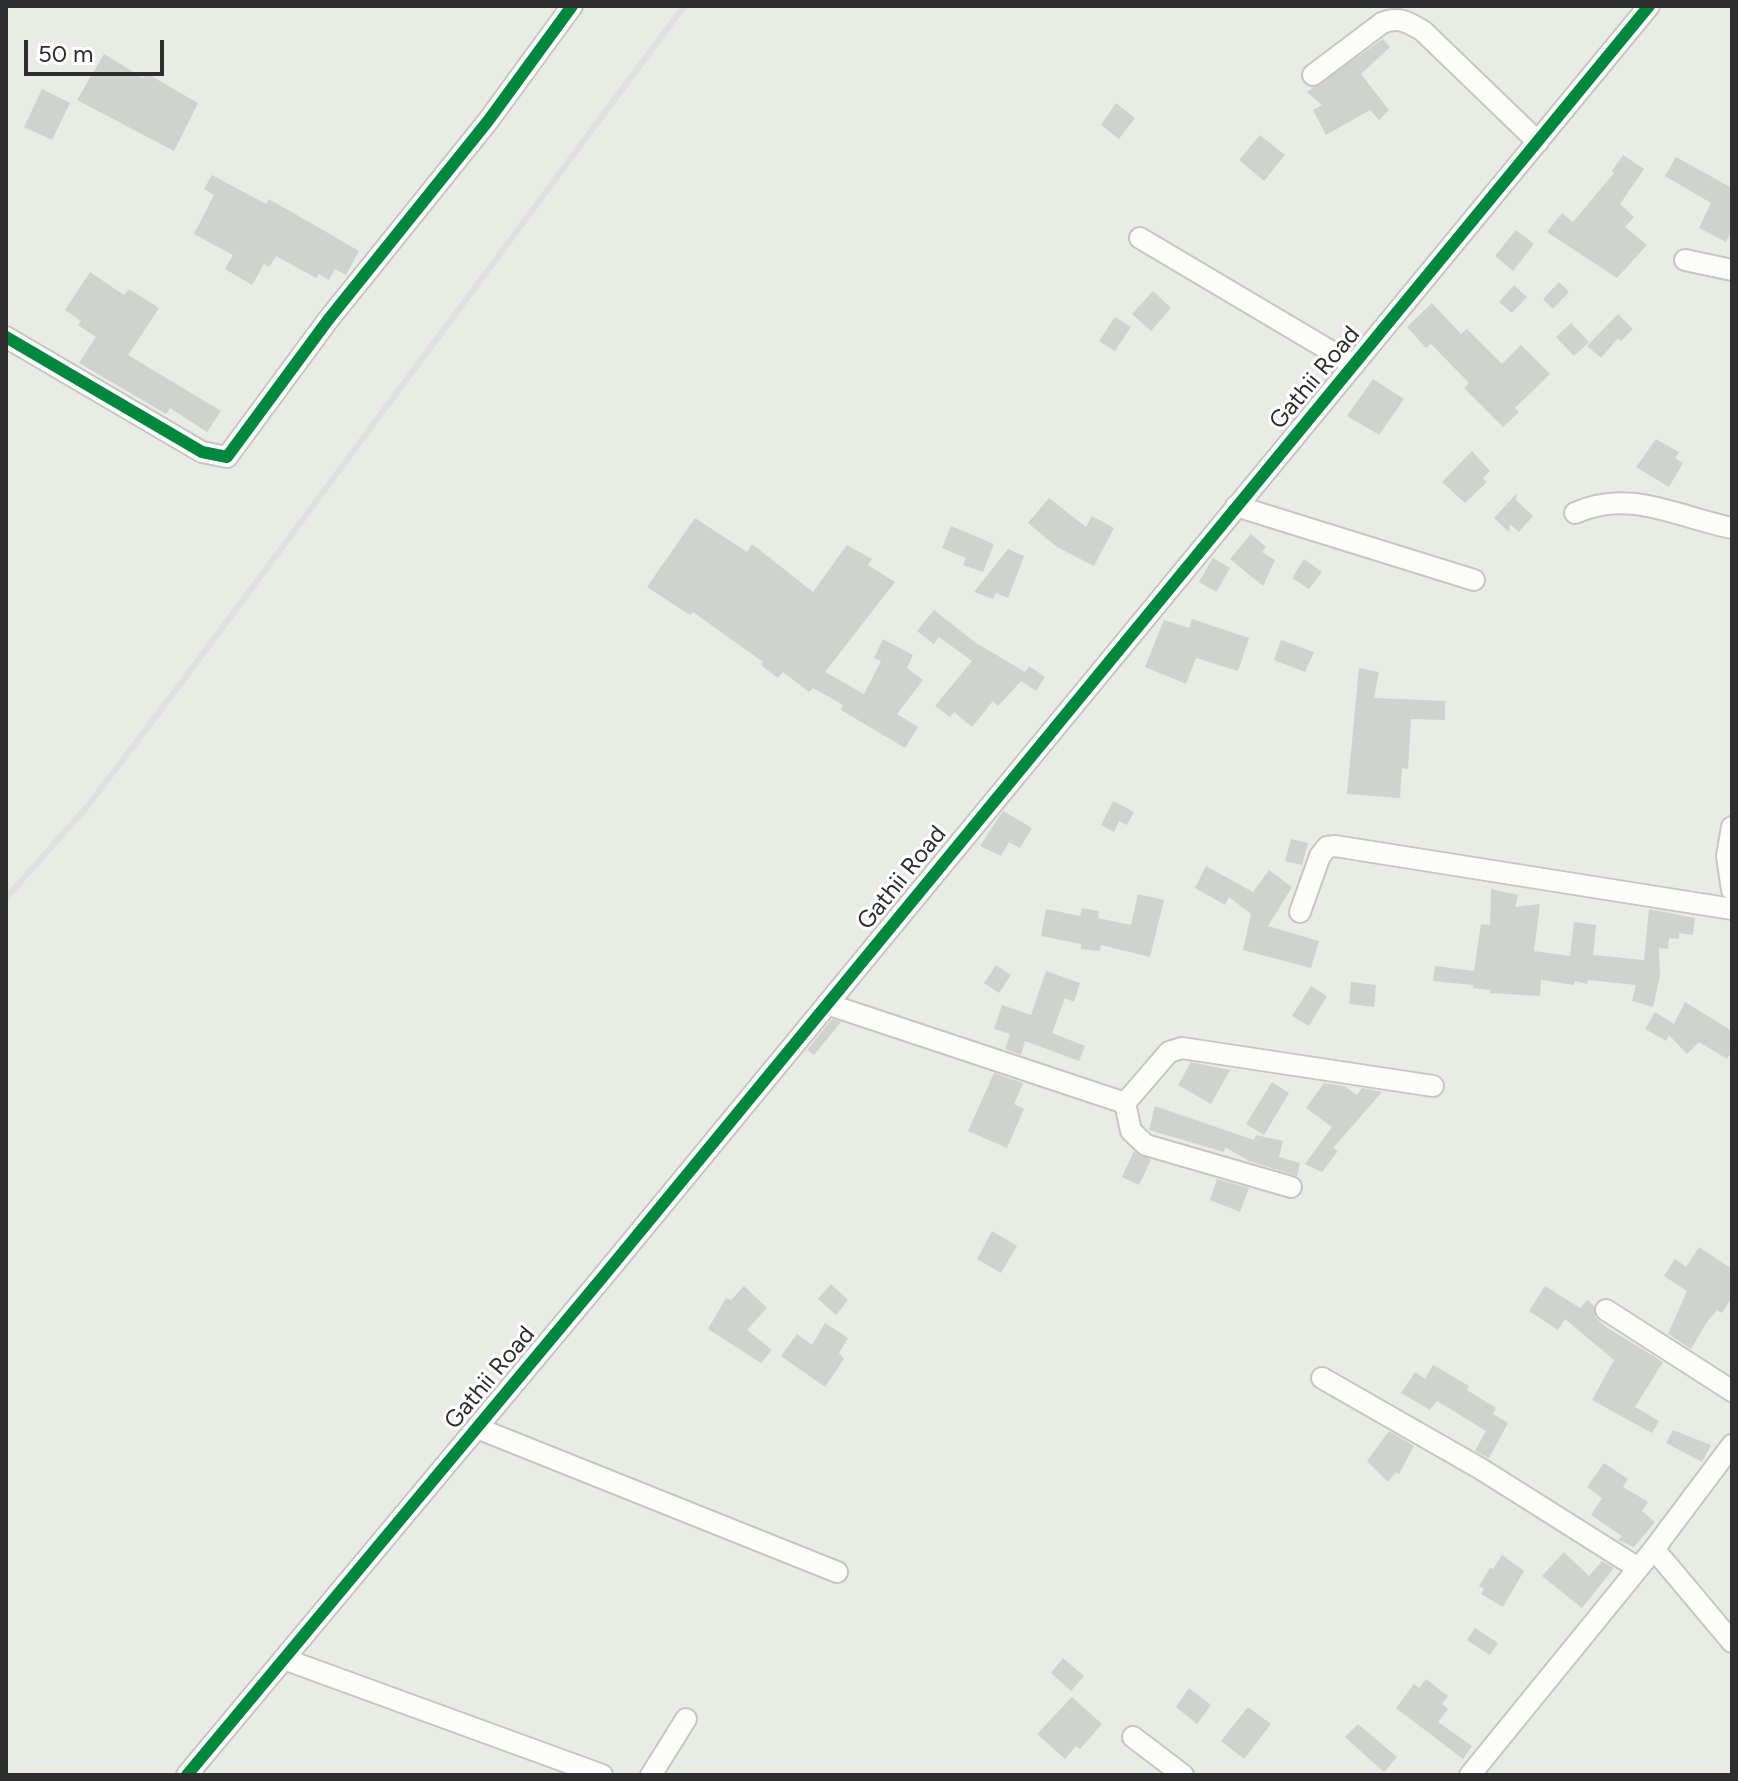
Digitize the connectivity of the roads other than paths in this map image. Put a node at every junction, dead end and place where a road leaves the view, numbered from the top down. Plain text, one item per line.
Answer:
1 (572, 6) edge
2 (1649, 6) edge
3 (1313, 75) dead end
4 (1538, 142) junction
5 (1140, 238) dead end
6 (1685, 260) dead end
7 (1732, 270) edge
8 (6, 337) edge
9 (1354, 365) junction
10 (1236, 506) junction
11 (1575, 513) dead end
12 (1732, 528) edge
13 (1474, 580) dead end
14 (1732, 827) edge
15 (1732, 890) edge
16 (1732, 909) edge
17 (1300, 912) dead end
18 (827, 1004) junction
19 (1433, 1086) dead end
20 (1125, 1103) junction
21 (1291, 1187) dead end
22 (1606, 1310) dead end
23 (1322, 1378) dead end
24 (1732, 1391) edge
25 (477, 1428) junction
26 (1732, 1445) edge
27 (1654, 1549) junction
28 (1638, 1568) junction
29 (837, 1572) dead end
30 (1732, 1642) edge
31 (284, 1659) junction
32 (686, 1719) dead end
33 (1133, 1737) dead end
34 (187, 1775) edge
35 (602, 1775) edge
36 (651, 1775) edge
37 (1183, 1775) edge
38 (1470, 1775) edge

1 - 8 street
2 - 4 street, Gathii Road
3 - 4 street
4 - 9 street, Gathii Road
5 - 9 street
6 - 7 street
9 - 10 street, Gathii Road
10 - 13 street
10 - 18 street, Gathii Road
11 - 12 street
14 - 15 street
16 - 17 street
18 - 20 street
18 - 25 street, Gathii Road
19 - 20 street
20 - 21 street
22 - 24 street
23 - 28 street
25 - 29 street
25 - 31 street, Gathii Road
26 - 27 street
27 - 28 street
27 - 30 street
28 - 38 street
31 - 34 street, Gathii Road
31 - 35 street
32 - 36 street
33 - 37 street

